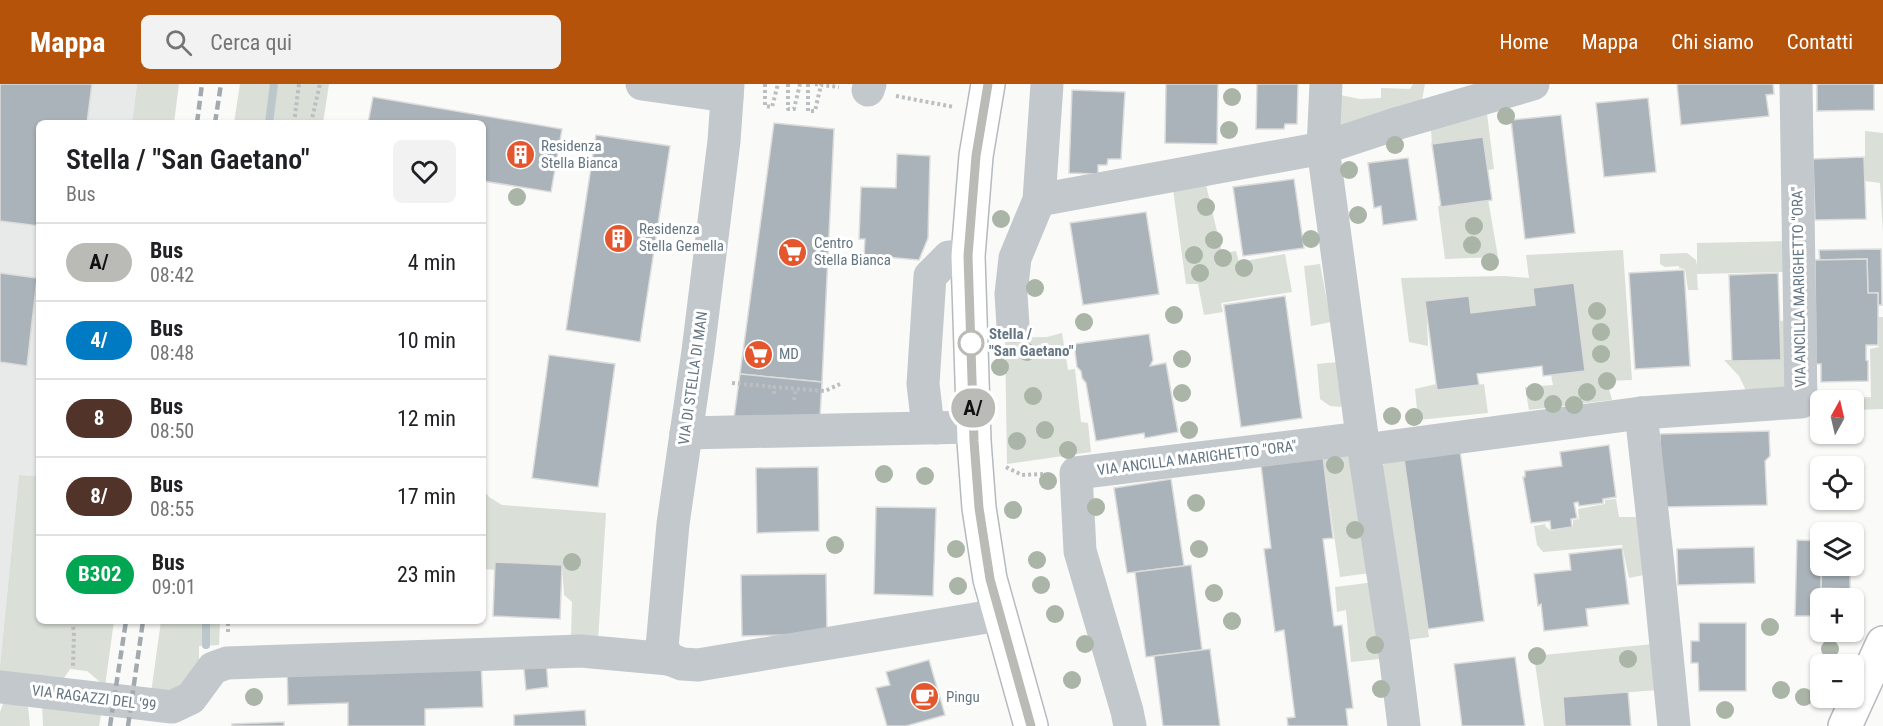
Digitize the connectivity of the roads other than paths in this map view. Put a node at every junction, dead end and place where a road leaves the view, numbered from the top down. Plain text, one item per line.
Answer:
1 (642, 84) edge
2 (988, 84) edge
3 (1047, 84) edge
4 (1326, 84) edge
5 (1533, 84) edge
6 (1796, 84) edge
7 (727, 90) edge
8 (1442, 98) edge
9 (1323, 148) junction
10 (1039, 200) junction
11 (968, 256) junction
12 (1013, 326) dead end
13 (1641, 413) junction
14 (974, 427) junction
15 (936, 428) junction
16 (686, 433) junction
17 (1363, 444) junction
18 (999, 615) junction
19 (1883, 643) edge
20 (669, 659) junction
21 (0, 687) edge
22 (1031, 726) edge
23 (1130, 726) edge
24 (1404, 726) edge
25 (1674, 726) edge
26 (1845, 726) edge

1 - 7 street, VIA DI STELLA DI MAN
2 - 11 main road
3 - 10 street
4 - 9 street
5 - 8 street
6 - 13 street, VIA ANCILLA MARIGHETTO "ORA"
7 - 16 street, VIA DI STELLA DI MAN
8 - 9 street
9 - 10 street
9 - 17 street
10 - 12 street
11 - 14 main road
11 - 15 street
13 - 17 street, VIA ANCILLA MARIGHETTO "ORA"
13 - 25 street
14 - 15 street
14 - 18 main road
15 - 16 street
16 - 20 street, VIA DI STELLA DI MAN
17 - 23 street, VIA ANCILLA MARIGHETTO "ORA"
17 - 24 street
18 - 20 street
18 - 22 main road
19 - 26 main road
20 - 21 street, VIA RAGAZZI DEL '99

